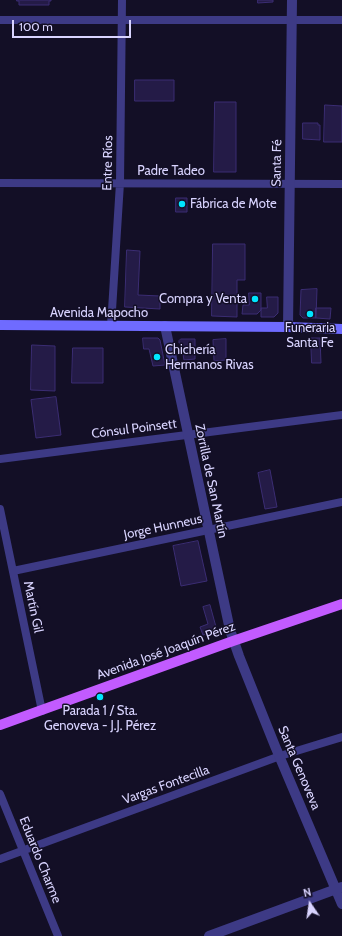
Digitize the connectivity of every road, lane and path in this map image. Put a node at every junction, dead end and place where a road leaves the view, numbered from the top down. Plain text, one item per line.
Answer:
1 (122, 0) edge
2 (292, 0) edge
3 (0, 20) edge
4 (122, 20) junction
5 (292, 20) junction
6 (342, 20) edge
7 (0, 183) edge
8 (120, 183) junction
9 (290, 183) junction
10 (342, 184) edge
11 (0, 326) edge
12 (111, 326) junction
13 (165, 326) junction
14 (288, 327) junction
15 (342, 329) edge
16 (342, 415) edge
17 (188, 434) junction
18 (0, 459) edge
19 (342, 502) edge
20 (0, 508) edge
21 (208, 530) junction
22 (13, 571) junction
23 (342, 604) edge
24 (233, 641) junction
25 (42, 710) junction
26 (0, 725) edge
27 (342, 737) edge
28 (280, 756) junction
29 (0, 794) edge
30 (23, 851) junction
31 (0, 859) edge
32 (339, 888) edge
33 (342, 904) edge
34 (58, 936) edge
35 (209, 936) edge

1 - 4 street, Entre Ríos
2 - 5 street, Santa Fé
3 - 4 street
4 - 5 street
4 - 8 street, Entre Ríos
5 - 6 street
5 - 9 street, Santa Fé
7 - 8 street, Padre Tadeo
8 - 9 street, Padre Tadeo
8 - 12 street, Entre Ríos
9 - 10 street, Padre Tadeo
9 - 14 street, Santa Fé
11 - 12 main road, Avenida Mapocho
12 - 13 main road, Avenida Mapocho
13 - 14 main road, Avenida Mapocho
13 - 17 street, Zorrilla de San Martín
14 - 15 main road, Avenida Mapocho
16 - 17 street, Cónsul Poinsett
17 - 18 street, Cónsul Poinsett
17 - 21 street, Zorrilla de San Martín
19 - 21 street, Jorge Hunneus
20 - 22 street, Martín Gil
21 - 22 street, Jorge Hunneus
21 - 24 street, Zorrilla de San Martín
22 - 25 street, Martín Gil
23 - 24 main road, Avenida José Joaquín Pérez
24 - 25 main road, Avenida José Joaquín Pérez
24 - 28 street, Santa Genoveva
25 - 26 main road, Avenida José Joaquín Pérez
27 - 28 street, Vargas Fontecilla
28 - 30 street, Vargas Fontecilla
28 - 32 street, Santa Genoveva
29 - 30 street, Eduardo Charme
30 - 31 street, Vargas Fontecilla
30 - 34 street, Eduardo Charme
32 - 33 street, Santa Genoveva
32 - 35 street

